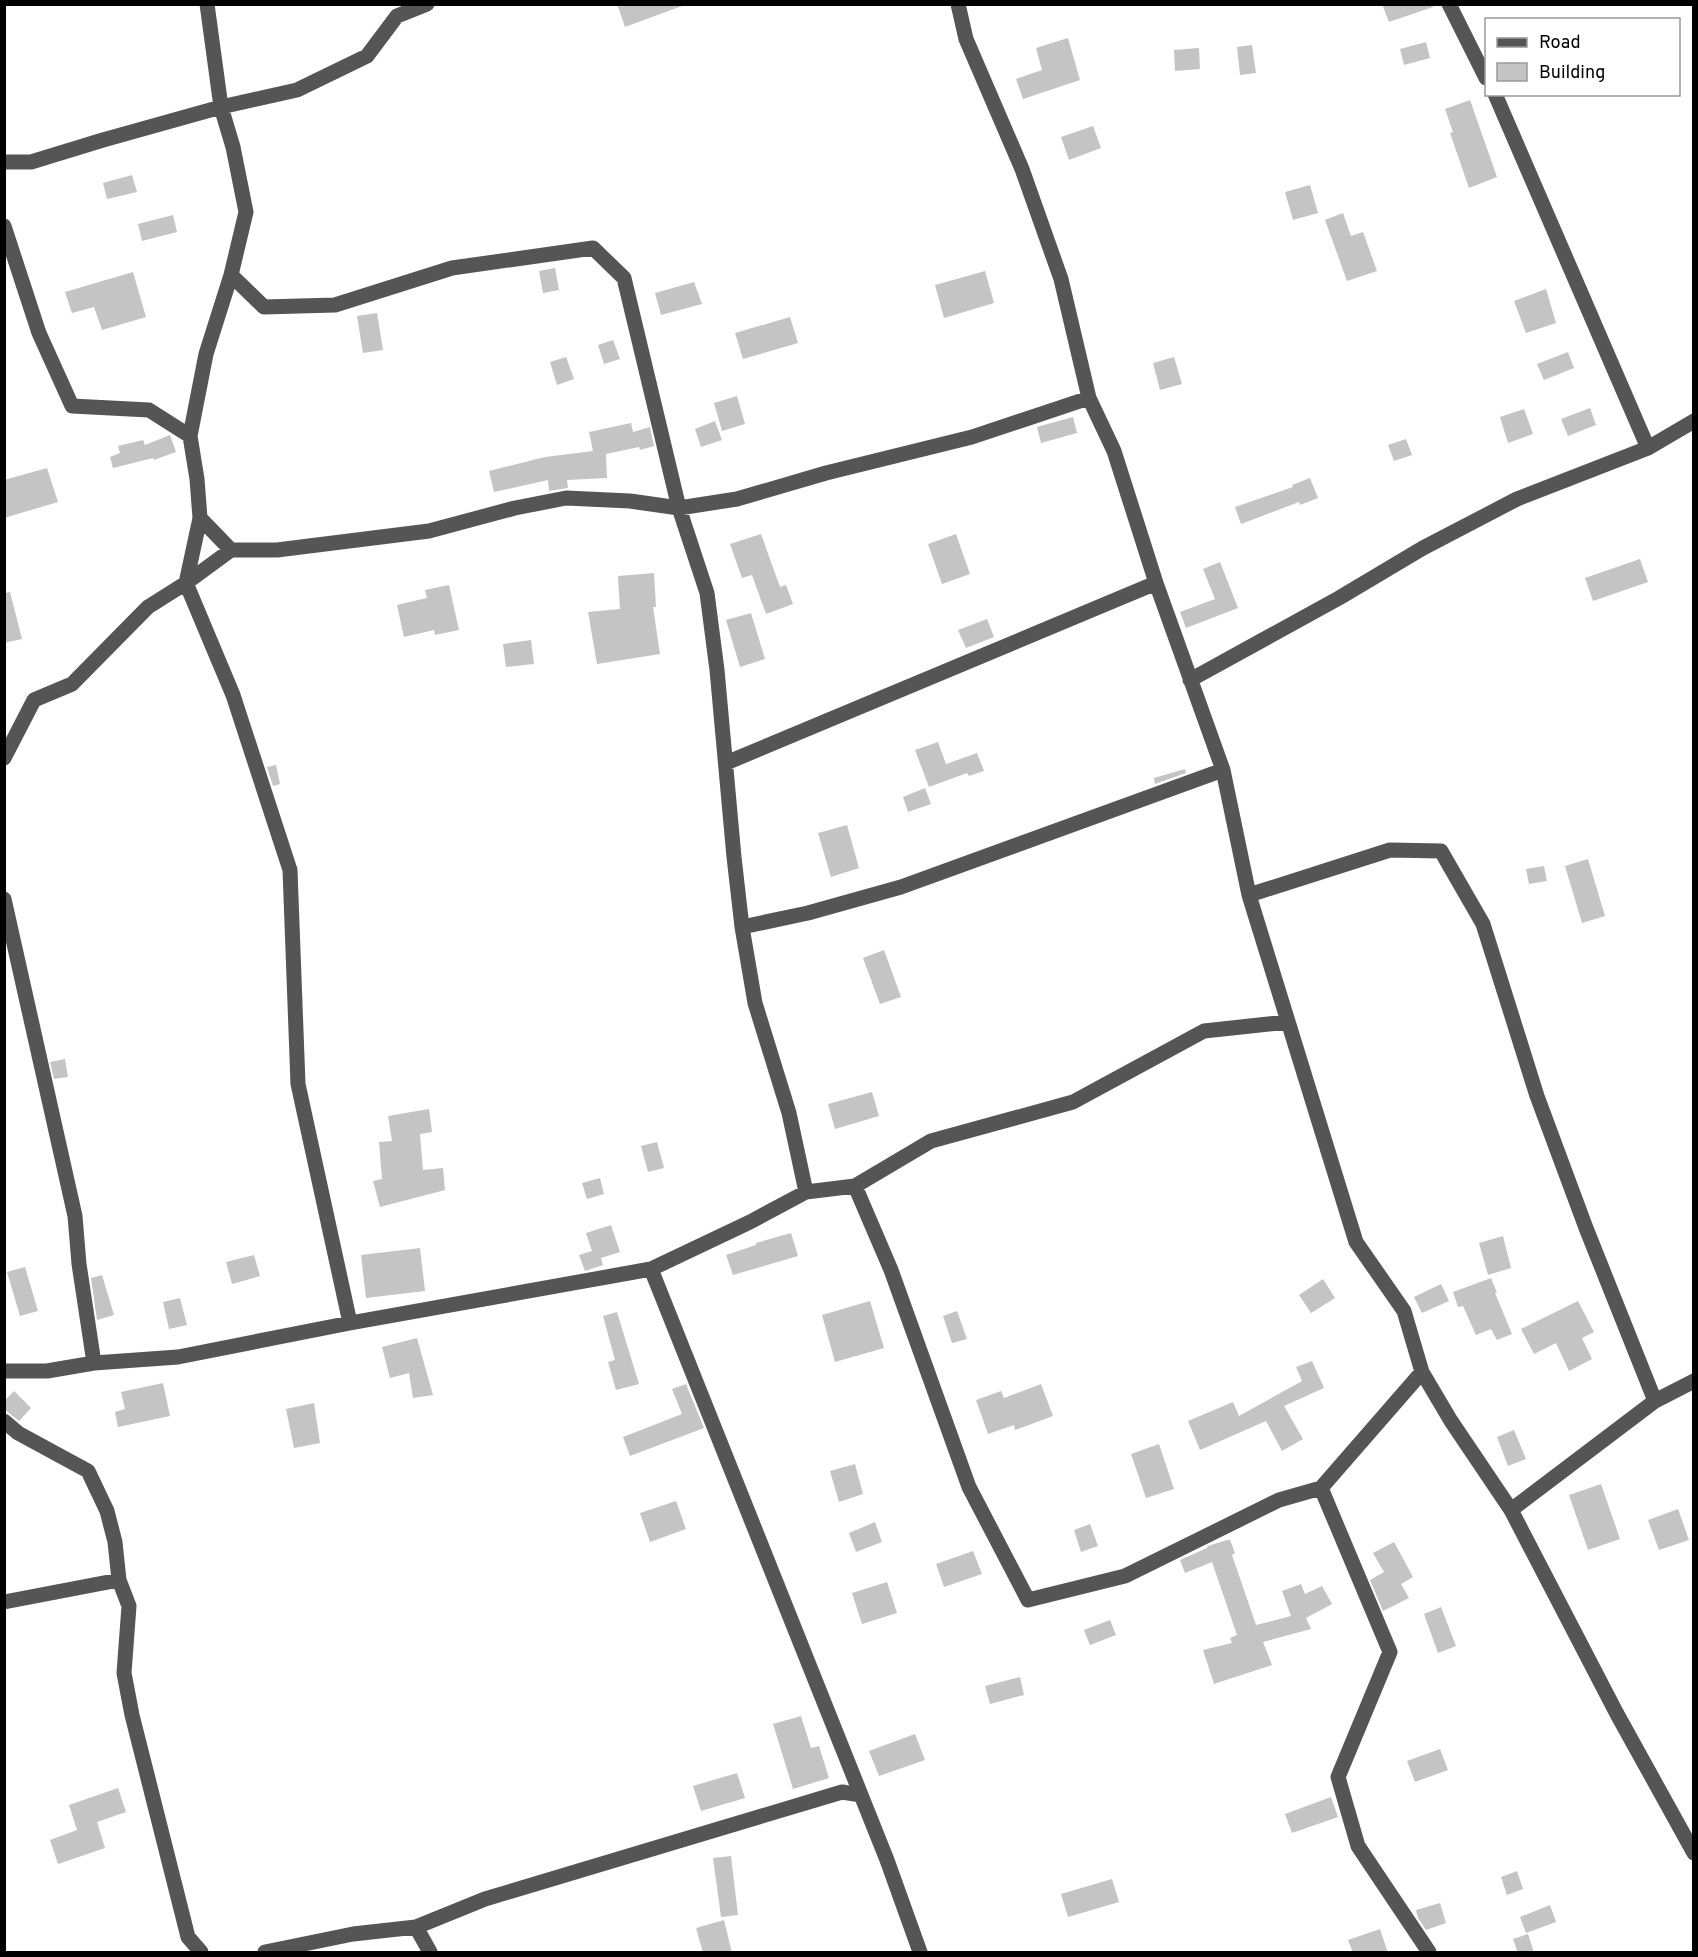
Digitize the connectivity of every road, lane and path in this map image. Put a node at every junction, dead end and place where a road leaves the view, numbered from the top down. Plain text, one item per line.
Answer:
1 (207, 4) edge
2 (427, 4) edge
3 (958, 4) edge
4 (1449, 4) edge
5 (1485, 76) edge
6 (1496, 96) edge
7 (220, 107) junction
8 (4, 162) edge
9 (4, 226) edge
10 (231, 274) junction
11 (1089, 398) junction
12 (1694, 421) edge
13 (190, 436) junction
14 (1648, 448) junction
15 (679, 508) junction
16 (200, 518) junction
17 (231, 550) junction
18 (186, 583) junction
19 (1156, 583) junction
20 (1190, 680) junction
21 (4, 758) edge
22 (726, 763) junction
23 (1223, 770) junction
24 (1249, 895) junction
25 (4, 899) edge
26 (742, 927) junction
27 (1287, 1022) junction
28 (855, 1186) junction
29 (806, 1192) junction
30 (651, 1269) junction
31 (350, 1323) junction
32 (94, 1363) junction
33 (4, 1371) edge
34 (1422, 1372) junction
35 (1694, 1381) edge
36 (1655, 1401) junction
37 (4, 1421) edge
38 (1321, 1488) junction
39 (1511, 1510) junction
40 (119, 1580) junction
41 (4, 1602) edge
42 (861, 1795) junction
43 (1694, 1853) edge
44 (416, 1927) junction
45 (201, 1953) edge
46 (265, 1953) edge
47 (430, 1953) edge
48 (920, 1953) edge
49 (1429, 1953) edge

1 - 7 street
2 - 7 street
3 - 11 street
4 - 5 street
6 - 14 street
7 - 8 street
7 - 10 street
9 - 13 street
10 - 13 street
10 - 15 street
11 - 15 street
11 - 19 street
12 - 14 street
13 - 16 street
14 - 20 street
15 - 17 street
15 - 22 street
16 - 17 street
16 - 18 street
17 - 18 street
18 - 21 street
18 - 31 street
19 - 20 street
19 - 22 street
20 - 23 street
22 - 26 street
23 - 24 street
23 - 26 street
24 - 27 street
24 - 36 street
25 - 32 street
26 - 29 street
27 - 28 street
27 - 34 street
28 - 29 street
28 - 38 street
29 - 30 street
30 - 31 street
30 - 42 street
31 - 32 street
32 - 33 street
34 - 38 street
34 - 39 street
35 - 36 street
36 - 39 street
37 - 40 street
38 - 49 street
39 - 43 street
40 - 41 street
40 - 45 street
42 - 44 street
42 - 48 street
44 - 46 street
44 - 47 street

